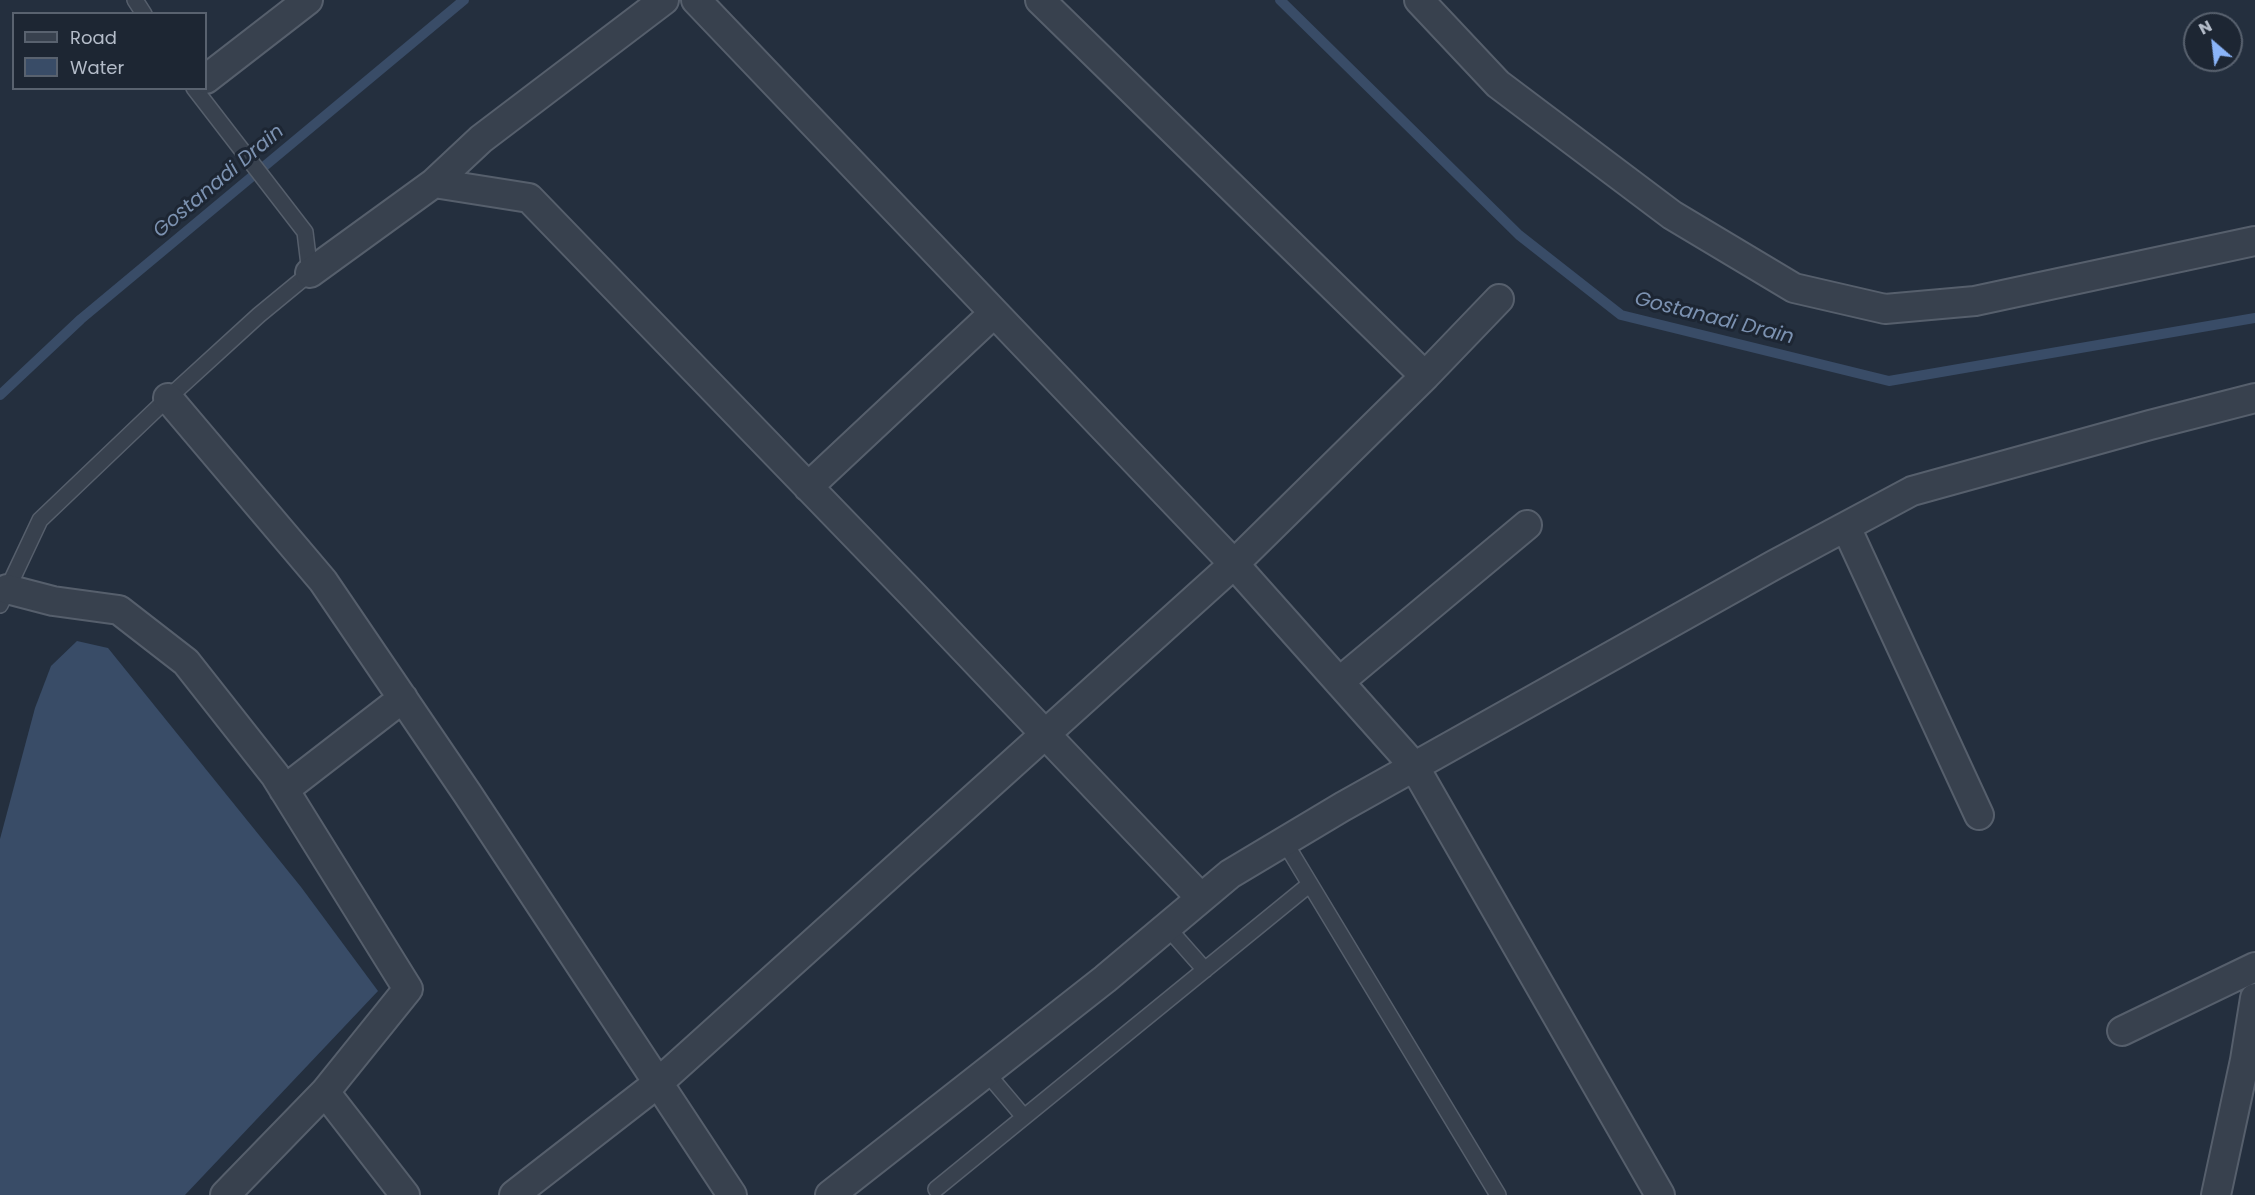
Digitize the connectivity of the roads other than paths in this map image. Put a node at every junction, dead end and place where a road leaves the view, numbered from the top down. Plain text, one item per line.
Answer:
1 (308, 0) edge
2 (664, 0) edge
3 (696, 0) edge
4 (1040, 0) edge
5 (1419, 0) edge
6 (207, 78) edge
7 (195, 90) edge
8 (434, 183) junction
9 (2255, 241) edge
10 (310, 273) junction
11 (1499, 299) dead end
12 (994, 313) junction
13 (1425, 376) junction
14 (168, 398) junction
15 (2255, 398) edge
16 (808, 487) junction
17 (1527, 525) dead end
18 (1845, 527) junction
19 (1234, 564) junction
20 (4, 597) edge
21 (1339, 682) junction
22 (403, 698) junction
23 (1044, 734) junction
24 (1414, 766) junction
25 (284, 790) junction
26 (1979, 815) dead end
27 (1284, 842) junction
28 (1310, 884) junction
29 (1201, 898) junction
30 (1167, 927) junction
31 (2255, 967) edge
32 (1205, 970) junction
33 (2255, 998) edge
34 (2122, 1031) dead end
35 (986, 1072) junction
36 (658, 1083) junction
37 (325, 1092) junction
38 (1024, 1117) junction
39 (936, 1189) dead end
40 (225, 1195) edge
41 (405, 1195) edge
42 (514, 1195) edge
43 (732, 1195) edge
44 (830, 1195) edge
45 (1498, 1195) edge
46 (1660, 1195) edge
47 (2216, 1195) edge

1 - 6 street
2 - 8 street
3 - 12 street
4 - 13 street
5 - 9 street
7 - 10 lane
8 - 10 street
8 - 16 street
10 - 14 lane
11 - 13 street
12 - 16 street
12 - 19 street
13 - 19 street
14 - 20 lane
14 - 22 street
15 - 18 street
16 - 23 street
17 - 21 street
18 - 24 street
18 - 26 street
19 - 21 street
19 - 23 street
20 - 25 street
21 - 24 street
22 - 25 street
22 - 36 street
23 - 29 street
23 - 36 street
24 - 27 street
24 - 46 street
25 - 37 street
27 - 28 lane
27 - 29 street
28 - 32 lane
28 - 45 lane
29 - 30 street
30 - 32 lane
30 - 35 street
31 - 34 street
32 - 38 lane
33 - 47 street
35 - 38 lane
35 - 44 street
36 - 42 street
36 - 43 street
37 - 40 street
37 - 41 street
38 - 39 lane

